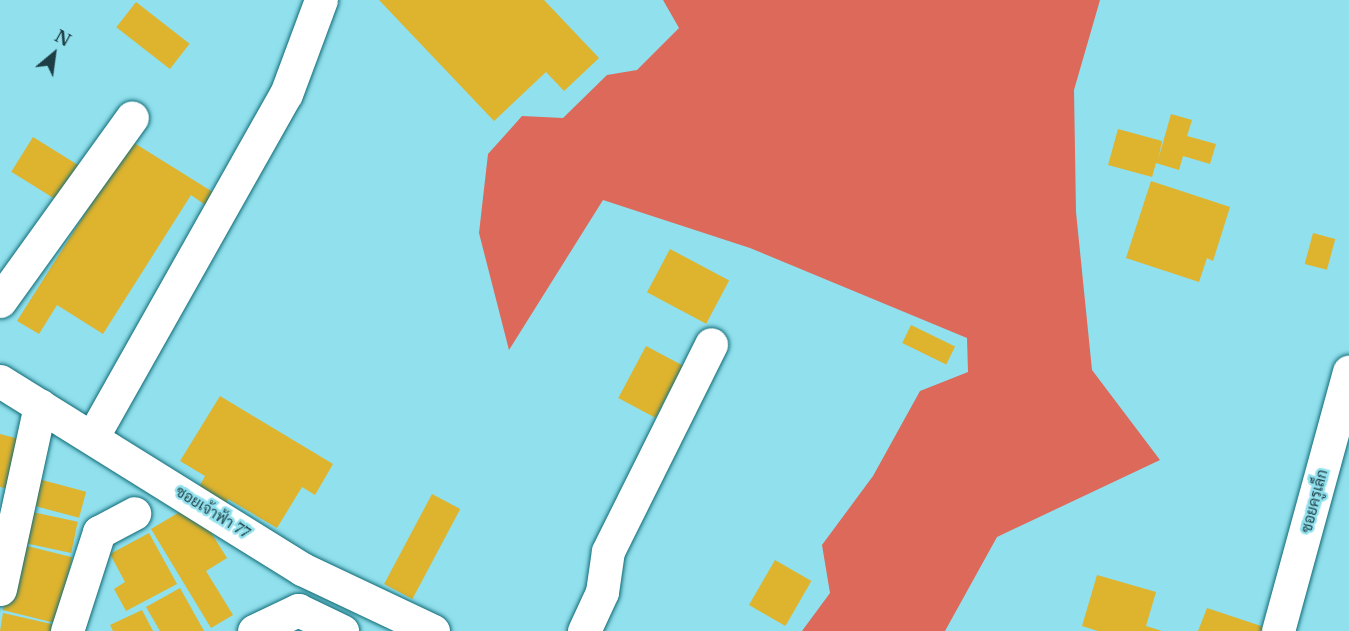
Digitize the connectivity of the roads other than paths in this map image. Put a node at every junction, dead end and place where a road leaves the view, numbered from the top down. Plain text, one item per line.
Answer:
1 (321, 0) edge
2 (132, 117) dead end
3 (0, 301) edge
4 (711, 344) dead end
5 (0, 381) edge
6 (1347, 386) edge
7 (40, 405) junction
8 (93, 436) junction
9 (134, 513) dead end
10 (0, 589) edge
11 (67, 631) edge
12 (254, 631) edge
13 (342, 631) edge
14 (433, 631) edge
15 (584, 631) edge
16 (1278, 631) edge

1 - 8 street
2 - 3 street
4 - 15 street
5 - 7 street, ซอยเจ้าฟ้า 77
6 - 16 street, ซอยครูเล็ก
7 - 8 street, ซอยเจ้าฟ้า 77
7 - 10 street
8 - 14 street, ซอยเจ้าฟ้า 77
9 - 11 street
12 - 13 street

